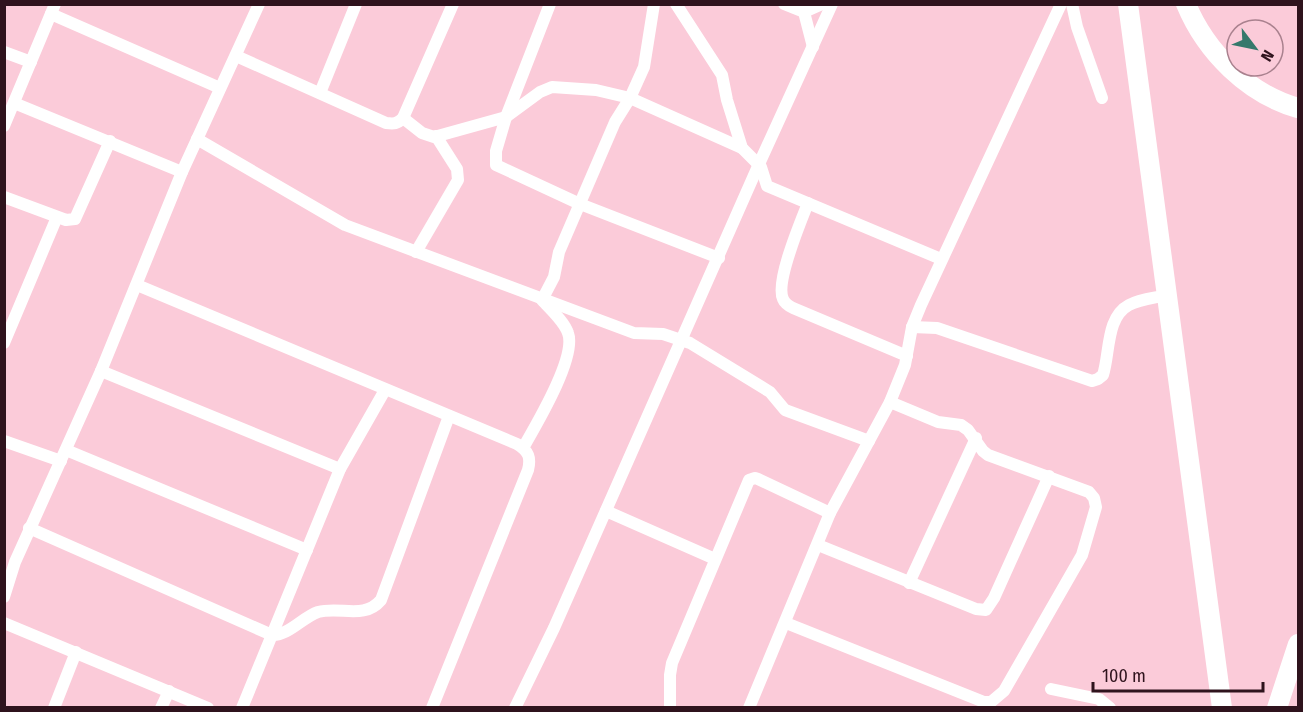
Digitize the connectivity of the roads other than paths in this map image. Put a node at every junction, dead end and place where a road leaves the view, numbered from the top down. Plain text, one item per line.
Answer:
1 (259, 4) edge
2 (356, 4) edge
3 (453, 4) edge
4 (550, 4) edge
5 (654, 4) edge
6 (676, 4) edge
7 (784, 4) edge
8 (822, 4) edge
9 (832, 4) edge
10 (1061, 4) edge
11 (1072, 4) edge
12 (1128, 4) edge
13 (1186, 4) edge
14 (53, 9) edge
15 (804, 12) junction
16 (813, 47) junction
17 (4, 52) edge
18 (236, 56) junction
19 (31, 62) junction
20 (220, 88) junction
21 (320, 93) junction
22 (630, 98) junction
23 (1101, 98) dead end
24 (14, 103) junction
25 (1299, 108) edge
26 (506, 117) junction
27 (403, 118) junction
28 (4, 126) edge
29 (435, 136) junction
30 (197, 139) junction
31 (110, 141) junction
32 (742, 148) junction
33 (759, 164) junction
34 (182, 172) junction
35 (4, 197) edge
36 (808, 203) junction
37 (580, 204) junction
38 (57, 217) junction
39 (416, 252) junction
40 (718, 258) junction
41 (942, 259) junction
42 (137, 285) junction
43 (1167, 295) junction
44 (542, 300) junction
45 (912, 327) junction
46 (682, 340) junction
47 (4, 343) edge
48 (907, 356) junction
49 (101, 371) junction
50 (386, 390) junction
51 (890, 402) junction
52 (449, 416) junction
53 (975, 438) junction
54 (4, 441) edge
55 (869, 441) junction
56 (524, 448) junction
57 (64, 456) junction
58 (340, 469) junction
59 (1049, 476) junction
60 (606, 511) junction
61 (830, 513) junction
62 (29, 528) junction
63 (818, 545) junction
64 (307, 550) junction
65 (715, 559) junction
66 (909, 583) junction
67 (4, 597) edge
68 (4, 623) edge
69 (786, 623) junction
70 (272, 635) junction
71 (1299, 644) edge
72 (76, 652) junction
73 (1052, 689) dead end
74 (169, 691) junction
75 (54, 708) edge
76 (161, 708) edge
77 (208, 708) edge
78 (242, 708) edge
79 (432, 708) edge
80 (515, 708) edge
81 (670, 708) edge
82 (749, 708) edge
83 (1110, 708) edge
84 (1222, 708) edge
85 (1277, 708) edge

1 - 18 street
2 - 21 street
3 - 27 street
4 - 26 street
5 - 22 street
6 - 32 street
7 - 15 street
8 - 15 street
9 - 16 street
10 - 41 street
11 - 23 street
12 - 43 highway
13 - 25 highway
14 - 19 street
14 - 20 street
15 - 16 street
16 - 33 street
17 - 19 street
18 - 20 street
18 - 21 street
19 - 24 street
20 - 30 street
21 - 27 street
22 - 26 street
22 - 32 street
22 - 37 street
24 - 28 street
24 - 31 street
26 - 29 street
26 - 37 street
27 - 29 street
29 - 39 street
30 - 34 street
30 - 39 street
31 - 34 street
31 - 38 street
32 - 33 street
33 - 36 street
33 - 40 street
34 - 42 street
35 - 38 street
36 - 41 street
36 - 48 street
37 - 40 street
37 - 44 street
38 - 47 street
39 - 44 street
40 - 46 street
41 - 45 street
42 - 49 street
42 - 50 street
43 - 45 street
43 - 84 highway
44 - 46 street
44 - 56 street
45 - 48 street
46 - 55 street
46 - 60 street
48 - 51 street
49 - 57 street
49 - 58 street
50 - 52 street
50 - 58 street
51 - 53 street
51 - 55 street
52 - 56 street
52 - 70 street
53 - 59 street
53 - 66 street
54 - 57 street
55 - 61 street
56 - 79 street
57 - 62 street
57 - 64 street
58 - 64 street
59 - 66 street
59 - 69 street
60 - 65 street
60 - 80 street
61 - 63 street
61 - 65 street
62 - 67 street
62 - 70 street
63 - 66 street
63 - 69 street
64 - 70 street
65 - 81 street
68 - 72 street
69 - 82 street
70 - 78 street
71 - 85 highway
72 - 74 street
72 - 75 street
73 - 83 street
74 - 76 street
74 - 77 street

